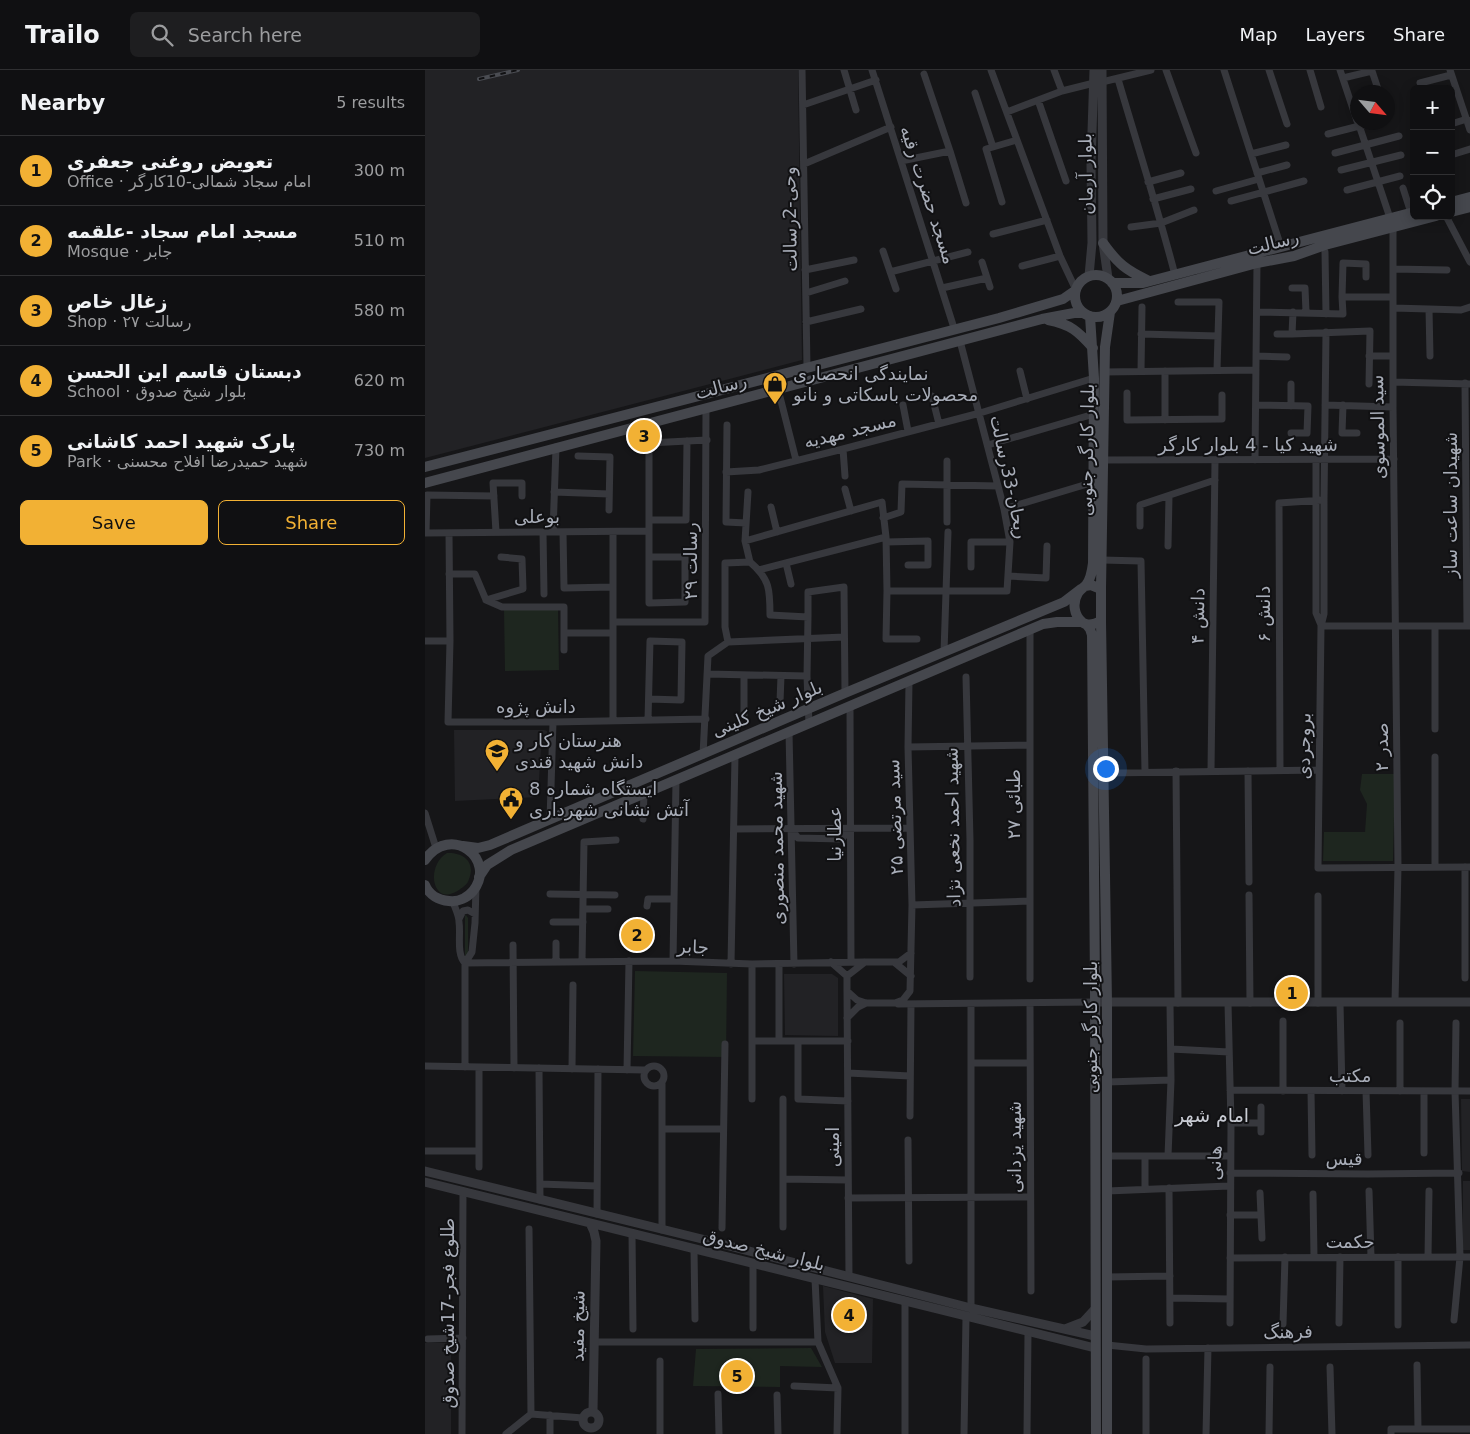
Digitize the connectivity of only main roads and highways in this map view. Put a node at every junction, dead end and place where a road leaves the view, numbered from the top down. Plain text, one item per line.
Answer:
1 (1470, 197) edge
2 (1455, 201) edge
3 (1470, 208) edge
4 (1455, 211) edge
5 (1410, 214) edge
6 (1411, 220) edge
7 (1391, 223) junction
8 (1103, 243) road end
9 (1110, 280) junction
10 (1149, 281) junction
11 (1076, 290) junction
12 (1060, 300) junction
13 (1117, 301) junction
14 (1110, 312) junction
15 (1063, 315) junction
16 (1087, 315) junction
17 (1042, 320) junction
18 (1093, 348) junction
19 (552, 434) junction
20 (555, 447) junction
21 (425, 467) edge
22 (425, 483) edge
23 (1083, 588) junction
24 (1101, 589) junction
25 (1053, 607) junction
26 (1101, 621) junction
27 (1057, 622) junction
28 (1084, 623) junction
29 (550, 820) junction
30 (553, 832) junction
31 (463, 846) junction
32 (425, 860) edge
33 (478, 882) junction
34 (425, 885) edge
35 (430, 897) edge
36 (1095, 1336) junction
37 (1107, 1345) junction
38 (1095, 1348) junction
39 (1096, 1434) edge
40 (1107, 1434) edge

1 - 2 main road
3 - 4 main road
5 - 7 main road, رسالت
6 - 7 main road, رسالت
7 - 10 main road, رسالت
7 - 13 main road, رسالت
8 - 10 main road
9 - 10 main road, رسالت
9 - 11 main road
9 - 13 main road
11 - 12 main road, رسالت
11 - 16 main road
12 - 15 main road
12 - 19 main road, رسالت
13 - 14 main road
14 - 16 main road
14 - 24 main road, بلوار کارگر جنوبی
15 - 16 main road, رسالت
15 - 17 main road, رسالت
16 - 18 main road, بلوار کارگر جنوبی
17 - 18 main road
17 - 20 main road, رسالت
18 - 23 main road, بلوار کارگر جنوبی
19 - 20 main road
19 - 21 main road, رسالت
20 - 22 main road, رسالت
23 - 24 main road
23 - 25 main road, بلوار شیخ کلینی
23 - 28 main road
24 - 26 main road
25 - 27 main road
25 - 29 main road, بلوار شیخ کلینی
26 - 28 main road
26 - 37 main road, بلوار کارگر جنوبی
27 - 28 main road, بلوار شیخ کلینی
27 - 30 main road, بلوار شیخ کلینی
28 - 36 main road, بلوار کارگر جنوبی
29 - 30 main road
29 - 31 main road, بلوار شیخ کلینی
30 - 33 main road, بلوار شیخ کلینی
31 - 32 main road, بلوار شیخ کلینی
31 - 33 main road
33 - 35 main road, بلوار شیخ کلینی
34 - 35 main road
36 - 37 main road
36 - 38 main road, بلوار کارگر جنوبی
37 - 38 main road
37 - 40 main road, بلوار کارگر جنوبی
38 - 39 main road, بلوار کارگر جنوبی

